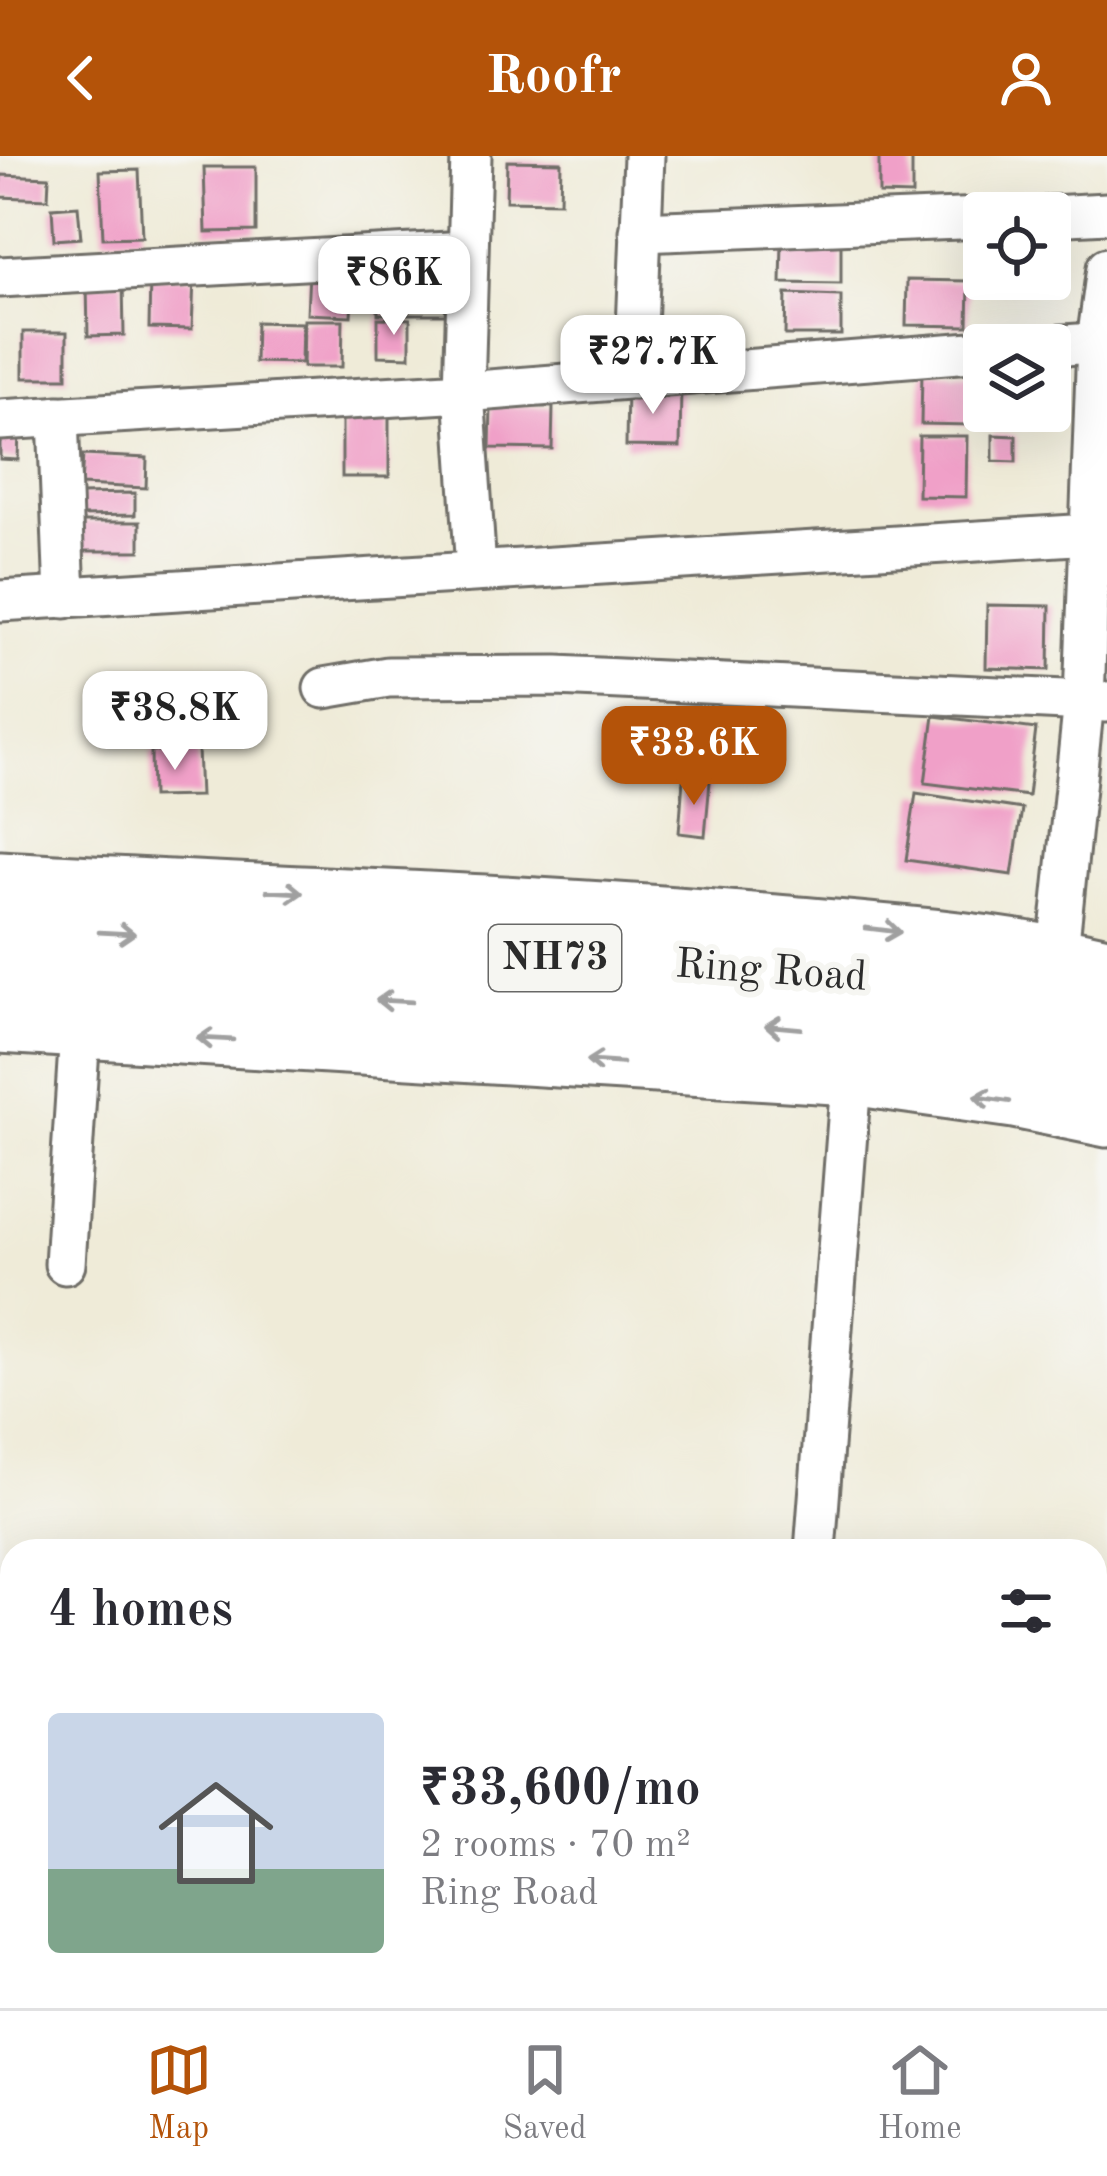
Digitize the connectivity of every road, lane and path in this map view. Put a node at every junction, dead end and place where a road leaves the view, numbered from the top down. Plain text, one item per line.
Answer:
1 (471, 156) edge
2 (644, 156) edge
3 (1107, 213) edge
4 (1071, 215) edge
5 (963, 219) edge
6 (640, 232) junction
7 (467, 251) junction
8 (1107, 268) edge
9 (0, 277) edge
10 (1102, 342) edge
11 (1071, 344) edge
12 (963, 353) edge
13 (635, 379) junction
14 (464, 392) junction
15 (58, 416) junction
16 (0, 420) edge
17 (1098, 534) edge
18 (476, 570) junction
19 (65, 598) junction
20 (0, 601) edge
21 (324, 688) dead end
22 (1095, 702) edge
23 (0, 877) edge
24 (0, 927) edge
25 (630, 935) junction
26 (1058, 952) junction
27 (1107, 963) edge
28 (0, 981) edge
29 (1107, 1017) edge
30 (0, 1027) edge
31 (80, 1032) junction
32 (853, 1056) junction
33 (1107, 1070) edge
34 (1107, 1121) edge
35 (65, 1264) dead end
36 (816, 1539) edge

1 - 7 street
2 - 6 street
3 - 4 street
5 - 6 street
6 - 13 street
7 - 9 street
7 - 14 street
8 - 10 street
10 - 11 street
10 - 17 street
12 - 13 street
13 - 14 street
14 - 15 street
14 - 18 street
15 - 16 street
15 - 19 street
17 - 18 street
17 - 22 street
18 - 19 street
19 - 20 street
21 - 22 street
22 - 26 street
23 -> 25 street
24 -> 25 highway, Ring Road / NH73
25 -> 26 street
25 - 29 highway, Ring Road / NH73
26 - 27 street
32 -> 28 highway, Ring Road / NH73
30 - 31 street
32 -> 31 street
31 - 35 street
32 - 33 highway, Ring Road / NH73
34 -> 32 street
32 - 36 street

